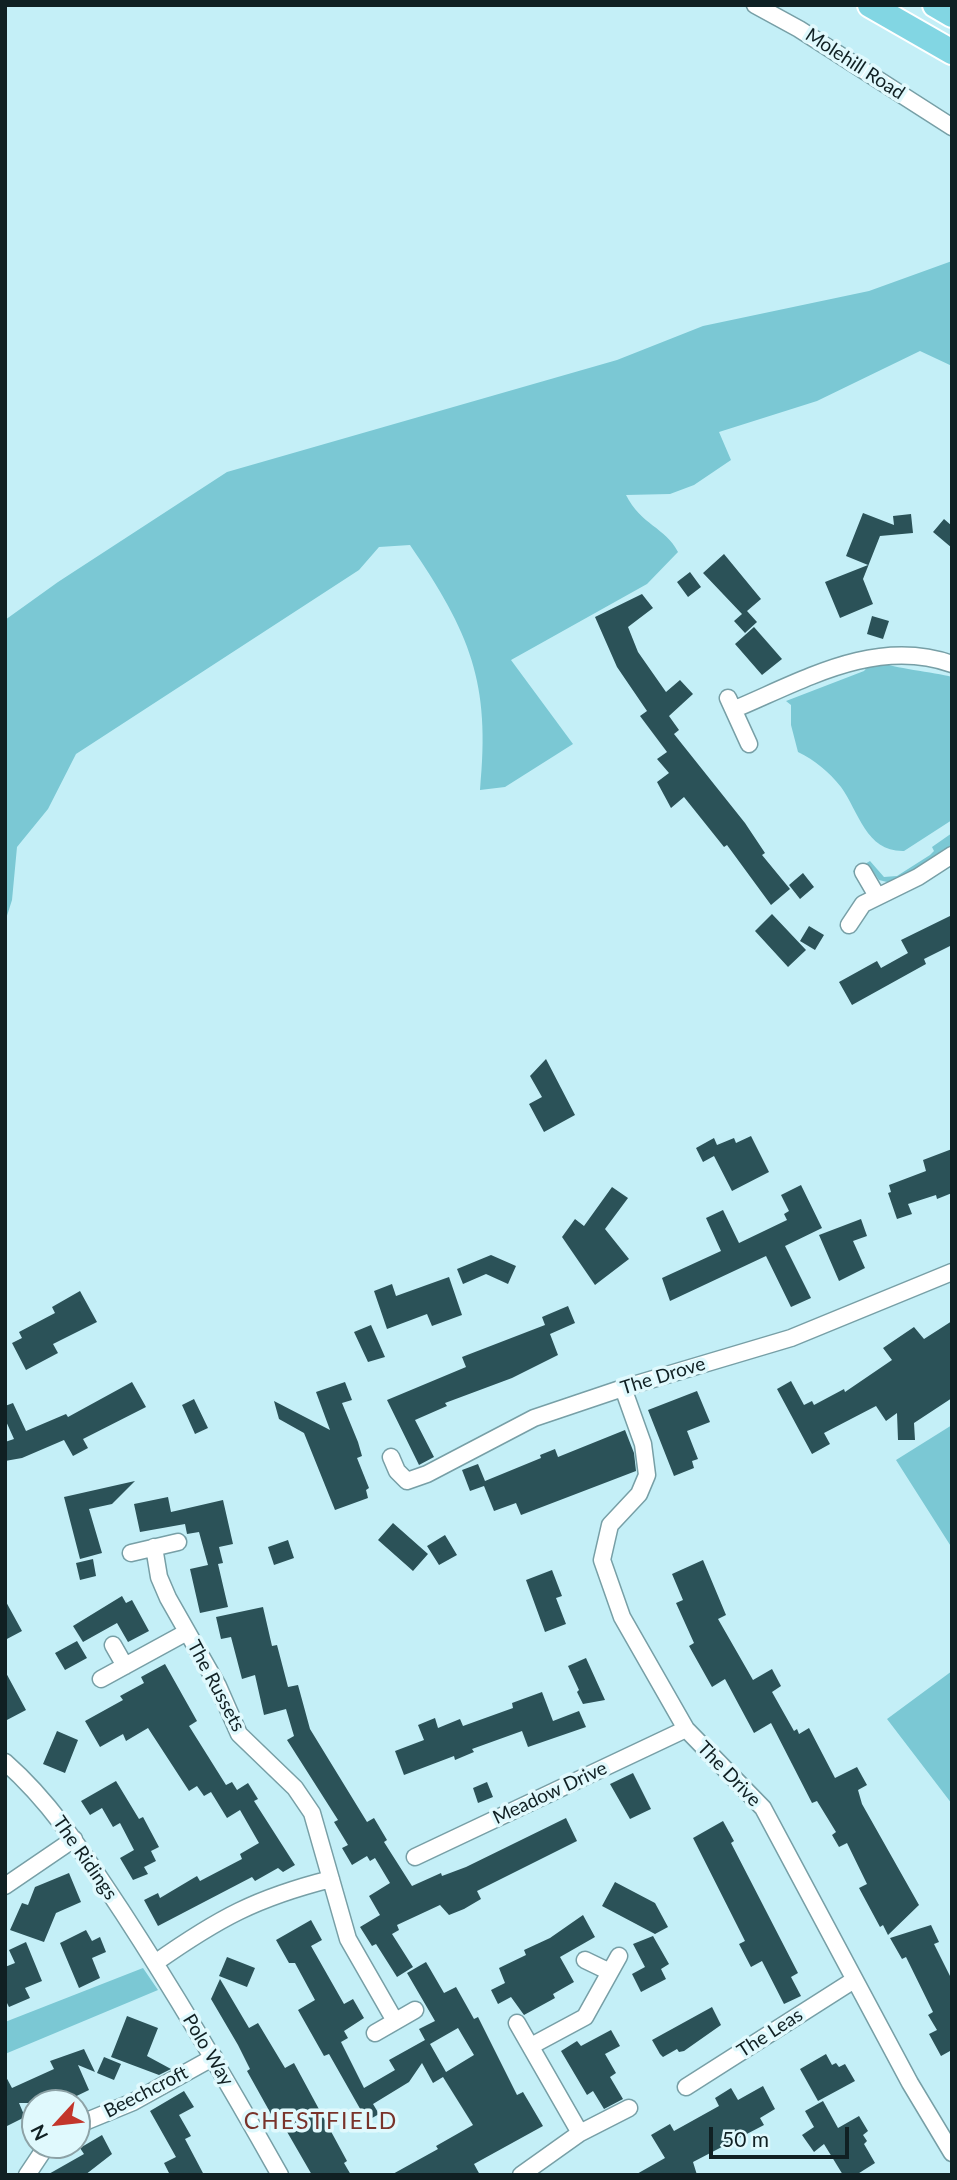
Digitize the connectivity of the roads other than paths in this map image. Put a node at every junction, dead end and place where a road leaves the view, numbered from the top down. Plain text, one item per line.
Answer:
1 (755, 5) edge
2 (870, 5) edge
3 (935, 5) edge
4 (952, 15) edge
5 (952, 52) edge
6 (952, 127) edge
7 (952, 664) edge
8 (749, 744) dead end
9 (952, 855) edge
10 (863, 872) dead end
11 (877, 896) junction
12 (849, 925) dead end
13 (952, 1272) edge
14 (623, 1388) junction
15 (391, 1457) dead end
16 (178, 1542) dead end
17 (154, 1547) junction
18 (131, 1553) dead end
19 (187, 1632) junction
20 (113, 1645) dead end
21 (125, 1666) junction
22 (101, 1679) dead end
23 (686, 1729) junction
24 (5, 1762) edge
25 (74, 1839) junction
26 (415, 1857) dead end
27 (331, 1879) junction
28 (5, 1886) edge
29 (619, 1956) dead end
30 (585, 1959) dead end
31 (155, 1963) junction
32 (610, 1972) junction
33 (853, 1980) junction
34 (415, 2010) dead end
35 (396, 2021) junction
36 (517, 2023) dead end
37 (375, 2033) dead end
38 (531, 2046) junction
39 (214, 2057) junction
40 (686, 2087) dead end
41 (629, 2108) dead end
42 (91, 2119) edge
43 (580, 2133) junction
44 (952, 2153) edge
45 (38, 2159) edge
46 (27, 2175) edge
47 (280, 2175) edge
48 (521, 2175) edge

1 - 6 street, Molehill Road
2 - 5 highway
3 - 4 highway
7 - 8 street
9 - 11 street
10 - 11 street
11 - 12 street
13 - 14 street, The Drove
14 - 15 street, The Drove
14 - 23 street, The Drive
16 - 17 street
17 - 18 street
17 - 19 street, The Russets
19 - 21 street, The Russets
19 - 27 street, The Russets
20 - 21 street
21 - 22 street, The Russets
23 - 26 street, Meadow Drive
23 - 33 street, The Drive
24 - 25 street, The Ridings
25 - 28 street
25 - 31 street, The Ridings
27 - 31 street
27 - 35 street, The Russets
29 - 32 street
30 - 32 street
31 - 39 street, Polo Way
32 - 38 street
33 - 40 street, The Leas
33 - 44 street, The Drive
34 - 35 street
35 - 37 street
36 - 38 street
38 - 43 street
39 - 42 street, Beechcroft
39 - 47 street, Polo Way
41 - 43 street
43 - 48 street
45 - 46 street

